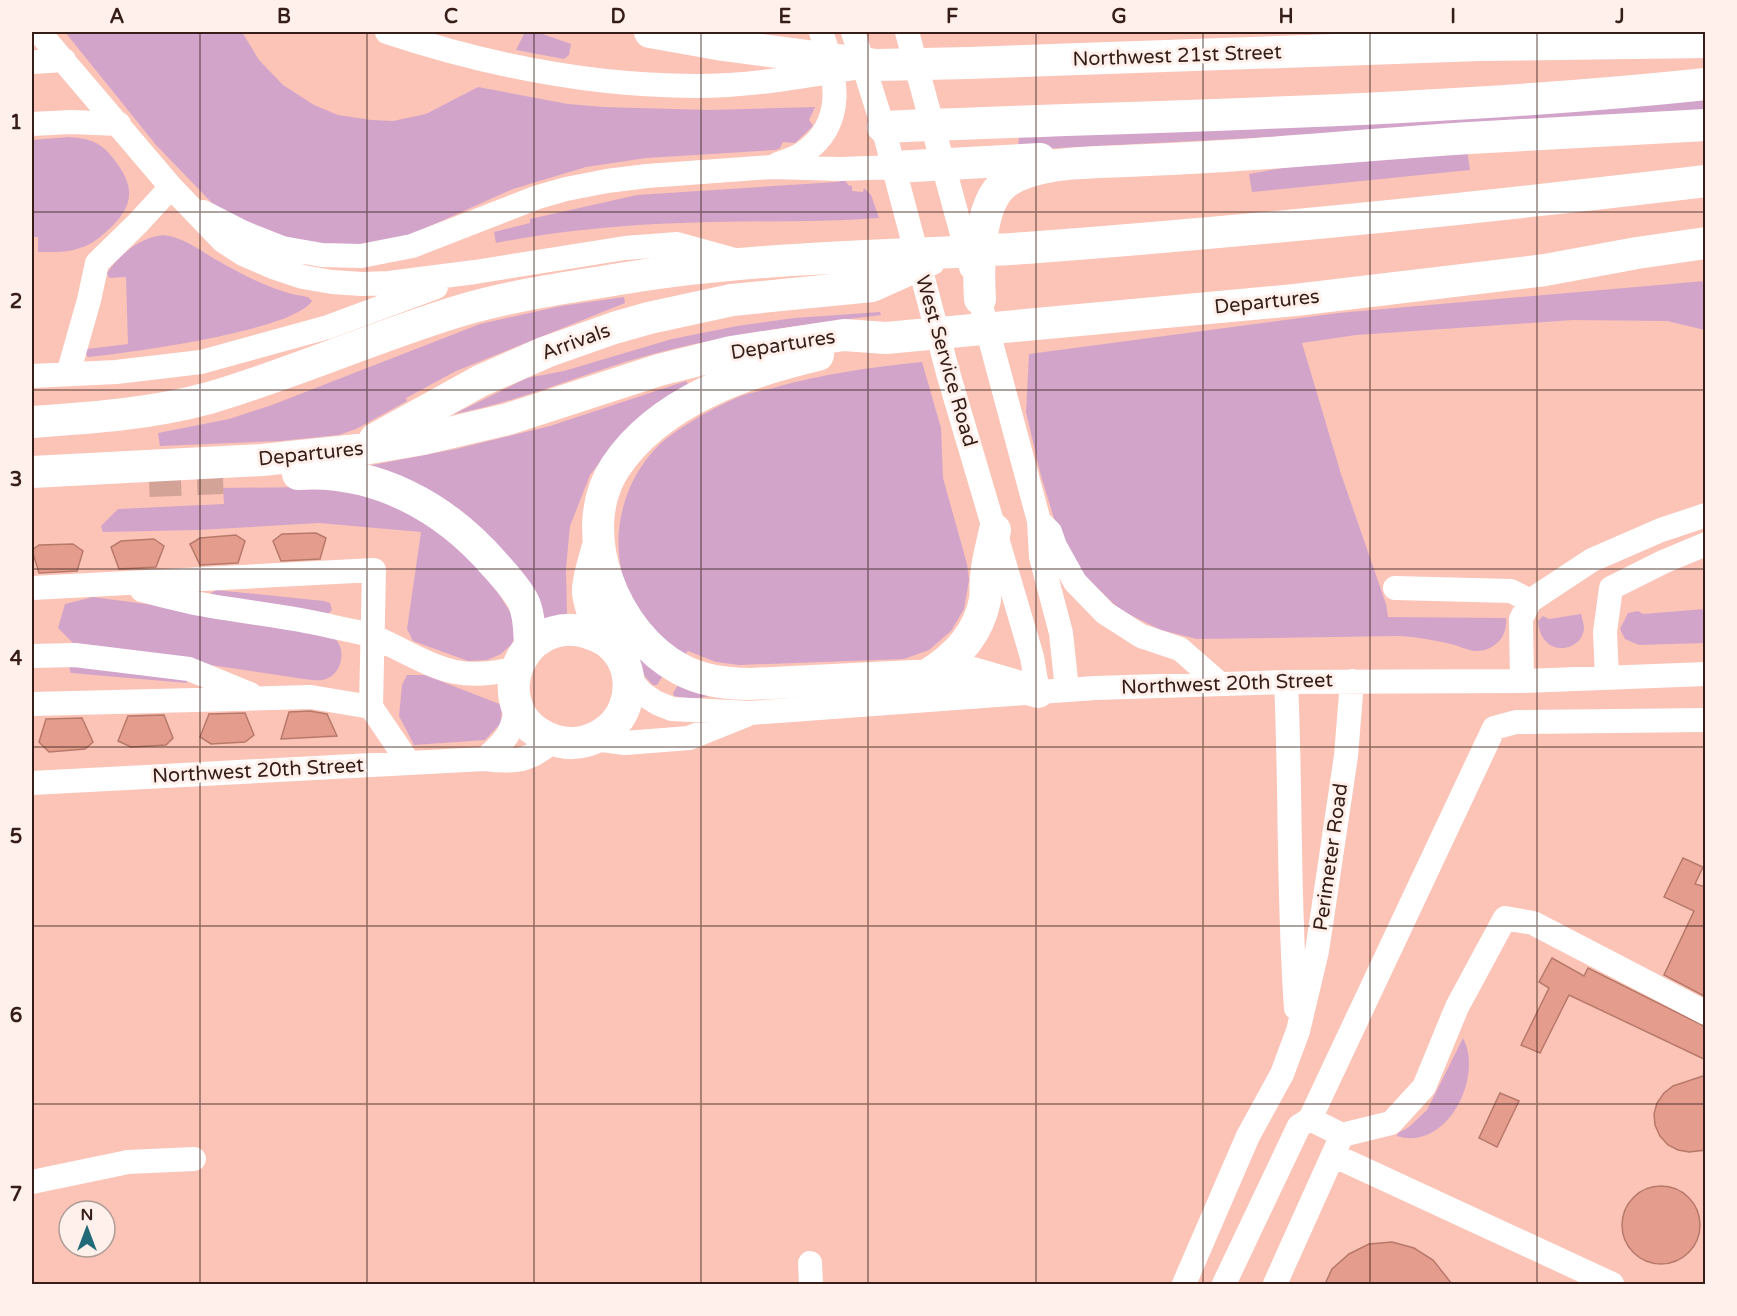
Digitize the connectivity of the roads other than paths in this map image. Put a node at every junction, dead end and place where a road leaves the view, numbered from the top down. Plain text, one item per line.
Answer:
1 (387, 32) edge
2 (650, 32) edge
3 (821, 32) edge
4 (853, 32) edge
5 (907, 32) edge
6 (1528, 32) edge
7 (39, 38) edge
8 (1706, 42) edge
9 (1479, 45) junction
10 (64, 60) junction
11 (32, 62) edge
12 (784, 66) junction
13 (1706, 84) edge
14 (32, 124) edge
15 (119, 124) junction
16 (933, 125) junction
17 (1706, 125) edge
18 (883, 127) junction
19 (943, 164) junction
20 (1072, 164) junction
21 (772, 166) junction
22 (894, 167) junction
23 (1706, 181) edge
24 (179, 195) junction
25 (1706, 243) edge
26 (746, 263) junction
27 (1706, 263) edge
28 (1545, 270) junction
29 (475, 272) junction
30 (868, 272) junction
31 (980, 299) junction
32 (886, 338) junction
33 (68, 374) junction
34 (32, 376) edge
35 (32, 422) edge
36 (32, 472) edge
37 (1706, 515) edge
38 (1039, 521) junction
39 (995, 530) junction
40 (599, 539) junction
41 (1706, 544) edge
42 (117, 584) junction
43 (32, 588) edge
44 (1395, 588) dead end
45 (1530, 601) junction
46 (373, 636) junction
47 (606, 641) junction
48 (32, 656) edge
49 (523, 657) junction
50 (1706, 674) edge
51 (927, 675) junction
52 (628, 678) junction
53 (1607, 678) junction
54 (1352, 681) junction
55 (1522, 681) junction
56 (1286, 682) junction
57 (1220, 684) junction
58 (1052, 691) junction
59 (260, 698) junction
60 (516, 702) junction
61 (32, 704) edge
62 (371, 707) junction
63 (750, 713) junction
64 (1706, 720) edge
65 (594, 739) junction
66 (553, 741) junction
67 (485, 759) junction
68 (409, 763) junction
69 (32, 783) edge
70 (1706, 1012) edge
71 (1298, 1031) junction
72 (1310, 1119) junction
73 (1337, 1145) junction
74 (194, 1159) dead end
75 (32, 1182) edge
76 (1184, 1284) edge
77 (1224, 1284) edge
78 (1275, 1284) edge
79 (1612, 1284) edge

1 - 12 street
2 - 12 main road, Northwest 21st Street
3 - 21 street
4 - 18 street, West Service Road
5 - 16 street
6 - 9 main road
7 - 10 street
8 - 9 main road, Northwest 21st Street
9 - 12 main road, Northwest 21st Street
10 - 11 street
10 - 15 street
13 - 16 main road
14 - 15 street
15 - 24 street
16 - 18 main road
16 - 19 street
17 - 20 main road
18 - 22 street, West Service Road
19 - 20 main road
19 - 22 main road
19 - 31 street
20 - 31 main road
21 - 22 street
21 - 24 street
22 - 39 street, West Service Road
23 - 30 main road, Arrivals
24 - 29 street
24 - 33 street
25 - 28 main road
26 - 29 street
26 - 30 main road
26 - 35 main road
27 - 28 main road
28 - 32 main road, Departures
29 - 33 street
30 - 49 main road, Arrivals
31 - 38 street
32 - 36 main road, Departures
32 - 40 main road
33 - 34 street
37 - 45 street
38 - 57 street
38 - 58 street
39 - 51 main road
39 - 58 street, West Service Road
40 - 47 main road
40 - 51 main road
41 - 53 street
42 - 43 street
42 - 46 street
42 - 46 street
44 - 45 street
45 - 55 street
46 - 49 street
46 - 62 street
47 - 49 main road
47 - 52 main road
48 - 59 street
49 - 60 main road
50 - 53 street, Northwest 20th Street
51 - 58 main road
52 - 63 street, Northwest 20th Street
52 - 65 main road
53 - 55 street, Northwest 20th Street
54 - 55 street, Northwest 20th Street
54 - 56 street, Northwest 20th Street
54 - 71 street, Perimeter Road
56 - 57 street, Northwest 20th Street
56 - 71 street, Perimeter Road
57 - 58 street, Northwest 20th Street
58 - 63 street, Northwest 20th Street
59 - 61 street
59 - 62 street
60 - 66 main road
60 - 67 street
62 - 68 street
63 - 65 street, Northwest 20th Street
64 - 72 street
65 - 66 main road
66 - 67 street, Northwest 20th Street
67 - 68 street, Northwest 20th Street
68 - 69 street, Northwest 20th Street
70 - 73 street
71 - 76 street, Perimeter Road
72 - 73 street
72 - 77 street
73 - 78 street
73 - 79 street
74 - 75 street

